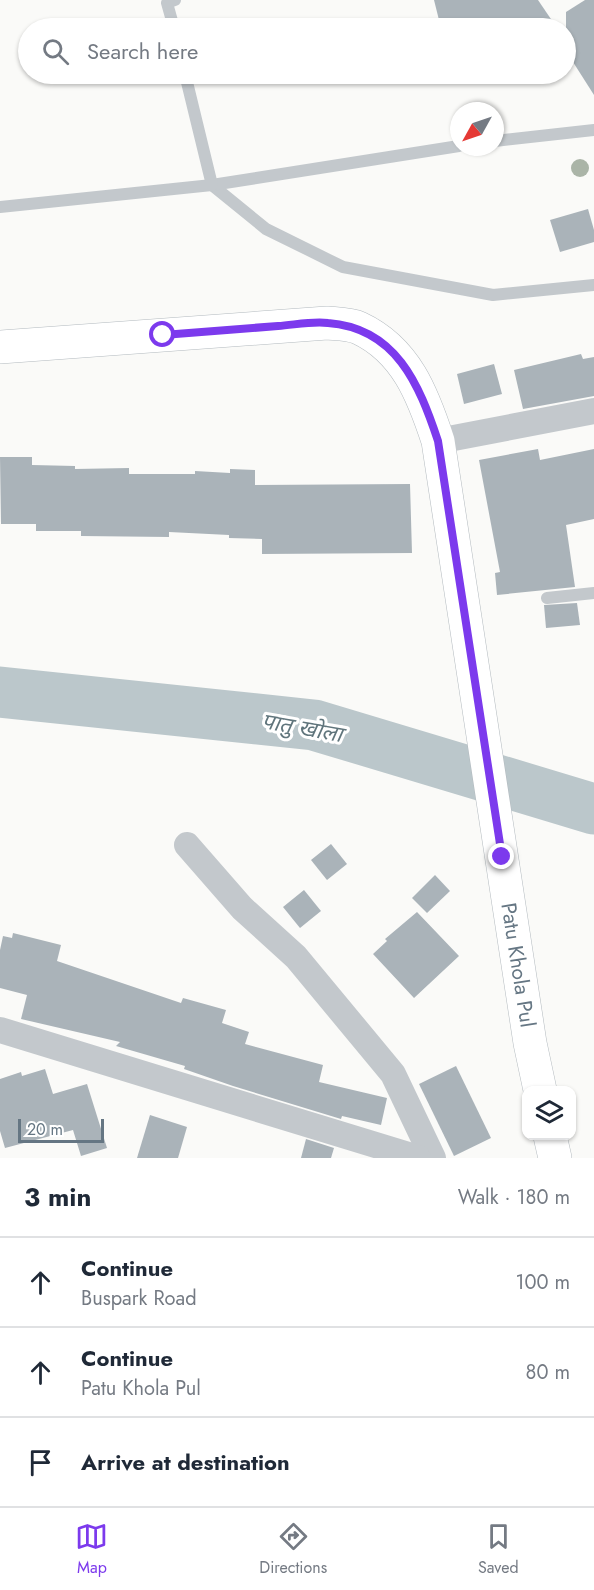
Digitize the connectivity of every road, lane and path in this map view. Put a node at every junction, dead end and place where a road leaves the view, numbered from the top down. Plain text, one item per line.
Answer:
1 (170, 1) edge
2 (173, 18) edge
3 (187, 84) edge
4 (594, 130) edge
5 (504, 140) edge
6 (450, 147) edge
7 (212, 185) junction
8 (0, 207) edge
9 (594, 285) edge
10 (0, 347) edge
11 (594, 411) edge
12 (438, 441) junction
13 (594, 593) edge
14 (547, 598) dead end
15 (187, 845) dead end
16 (0, 1030) edge
17 (539, 1086) edge
18 (551, 1140) edge
19 (418, 1158) edge
20 (433, 1158) edge
21 (555, 1158) edge

1 - 2 lane
3 - 7 lane
4 - 5 lane
6 - 7 lane
7 - 8 lane
7 - 9 lane
10 - 12 main road, Patu Khola Pul
11 - 12 street
12 - 17 main road, Patu Khola Pul
13 - 14 lane
15 - 20 street
16 - 19 street
18 - 21 main road

